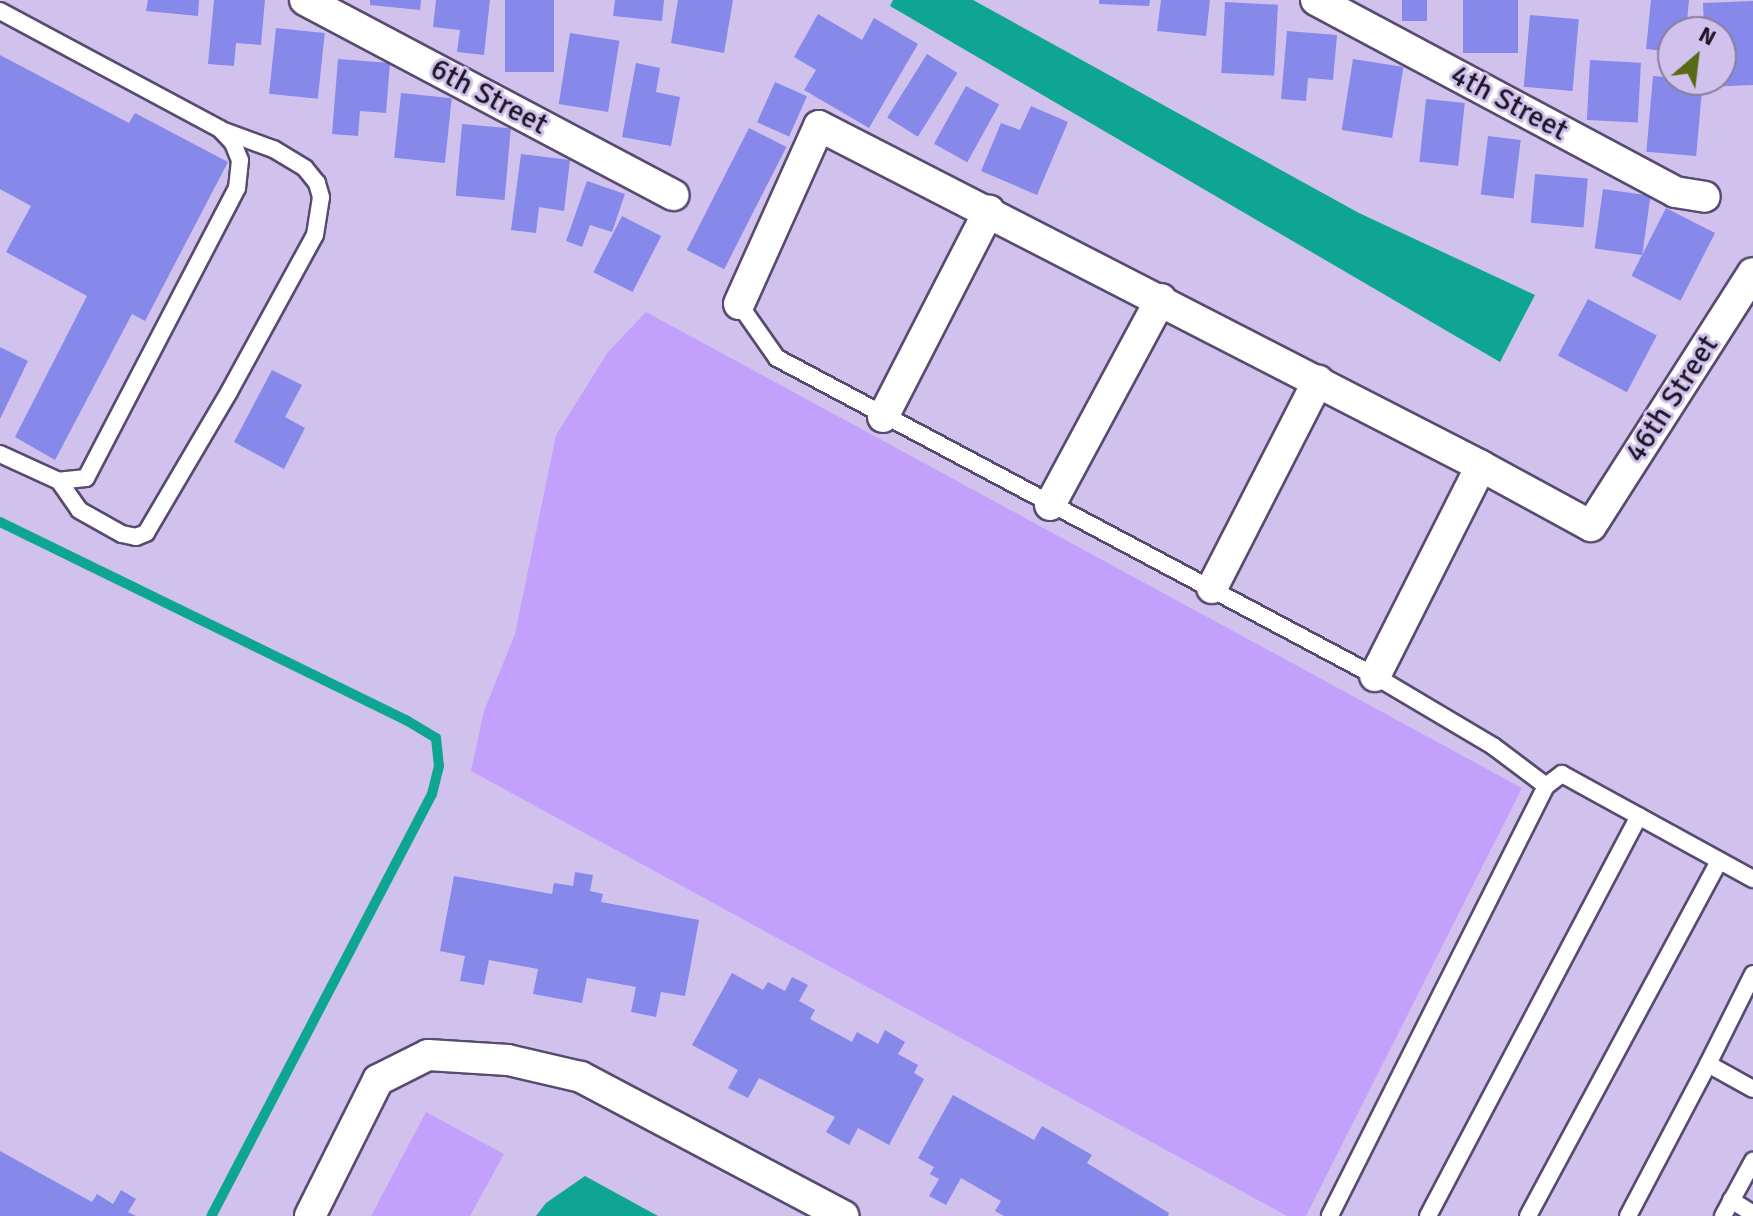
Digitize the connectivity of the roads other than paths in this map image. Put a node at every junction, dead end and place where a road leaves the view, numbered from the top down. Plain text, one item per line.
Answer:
1 (305, 0) edge
2 (1316, 0) edge
3 (0, 11) edge
4 (220, 129) junction
5 (674, 195) dead end
6 (1705, 197) dead end
7 (989, 211) junction
8 (1753, 273) edge
9 (1161, 299) junction
10 (739, 304) joint
11 (1318, 381) junction
12 (883, 417) junction
13 (0, 454) edge
14 (1481, 466) junction
15 (59, 481) junction
16 (1050, 505) junction
17 (1212, 588) junction
18 (1375, 676) junction
19 (1546, 786) junction
20 (1639, 816) junction
21 (1719, 861) junction
22 (1753, 879) edge
23 (1753, 974) edge
24 (1708, 1064) junction
25 (1753, 1089) edge
26 (1753, 1161) edge
27 (1731, 1200) junction
28 (1753, 1214) edge
29 (310, 1216) edge
30 (844, 1216) edge
31 (1330, 1216) edge
32 (1428, 1216) edge
33 (1528, 1216) edge
34 (1628, 1216) edge
35 (1723, 1216) edge

1 - 5 street, 6th Street
2 - 6 street, 4th Street
3 - 4 lane
4 - 15 lane
4 - 15 lane
7 - 9 street
7 - 10 street
7 - 12 street
8 - 14 street, 46th Street
9 - 11 street
9 - 16 street
10 - 12 lane
11 - 14 street
11 - 17 street
12 - 16 lane
13 - 15 lane
14 - 18 street
16 - 17 lane
17 - 18 lane
18 - 19 lane
19 - 20 lane
19 - 31 lane
20 - 21 lane
20 - 32 lane
21 - 22 lane
21 - 33 lane
23 - 24 lane
24 - 25 lane
24 - 34 lane
26 - 27 lane
27 - 28 lane
27 - 35 lane
29 - 30 street

